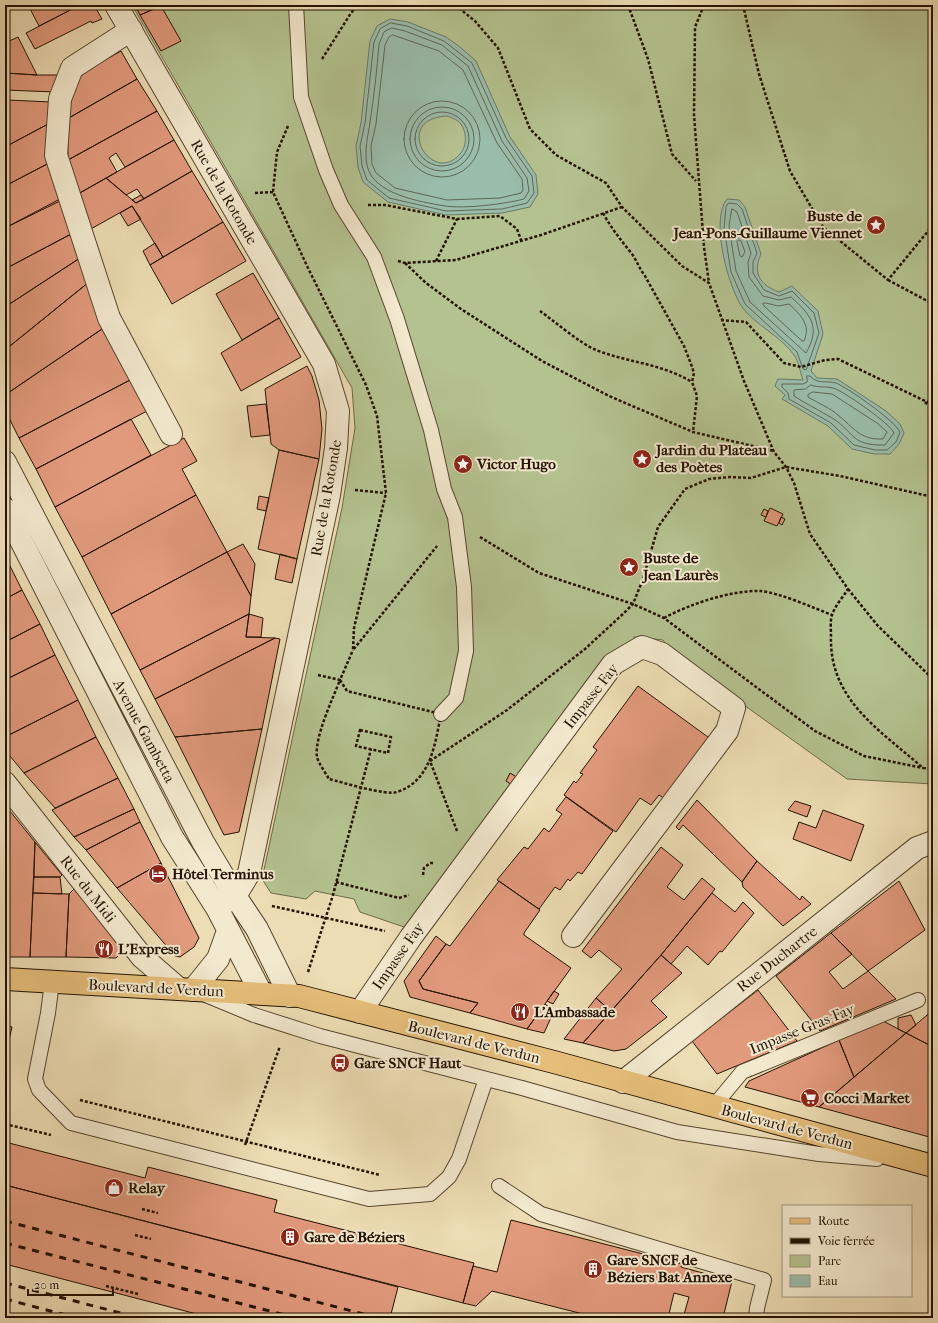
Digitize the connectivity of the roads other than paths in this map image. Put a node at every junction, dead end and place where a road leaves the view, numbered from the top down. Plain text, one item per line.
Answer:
1 (116, 5) edge
2 (296, 5) edge
3 (131, 30) junction
4 (171, 434) dead end
5 (5, 462) edge
6 (5, 509) edge
7 (39, 553) junction
8 (441, 714) road end
9 (5, 783) edge
10 (933, 842) edge
11 (235, 896) junction
12 (217, 908) junction
13 (228, 931) junction
14 (573, 936) dead end
15 (5, 979) edge
16 (52, 982) junction
17 (186, 989) junction
18 (260, 993) junction
19 (290, 996) junction
20 (918, 1000) dead end
21 (360, 1012) junction
22 (486, 1079) junction
23 (623, 1082) junction
24 (713, 1107) junction
25 (925, 1164) edge
26 (498, 1186) dead end
27 (756, 1318) edge

1 - 3 street, Rue de la Rotonde
2 - 8 lane
3 - 4 street
3 - 11 street, Rue de la Rotonde
5 - 7 street, Avenue Gambetta
6 - 7 street, Avenue Gambetta
7 - 11 street, Avenue Gambetta
7 - 12 street, Avenue Gambetta
9 - 17 street, Rue du Midi
10 - 23 street, Rue Duchartre
11 - 12 street, Rue de la Rotonde
11 - 19 street, Avenue Gambetta
12 - 13 street, Avenue Gambetta
13 - 17 street
13 - 18 street, Avenue Gambetta
14 - 21 street, Impasse Fay
15 - 16 main road, Boulevard de Verdun
16 - 17 main road, Boulevard de Verdun
16 - 22 lane
17 - 18 main road, Boulevard de Verdun
17 - 22 lane
18 - 19 main road, Boulevard de Verdun
19 - 21 main road, Boulevard de Verdun
20 - 24 lane, Impasse Gras-Fay
21 - 23 main road, Boulevard de Verdun
22 - 25 lane
23 - 24 main road, Boulevard de Verdun
24 - 25 main road, Boulevard de Verdun
26 - 27 lane

